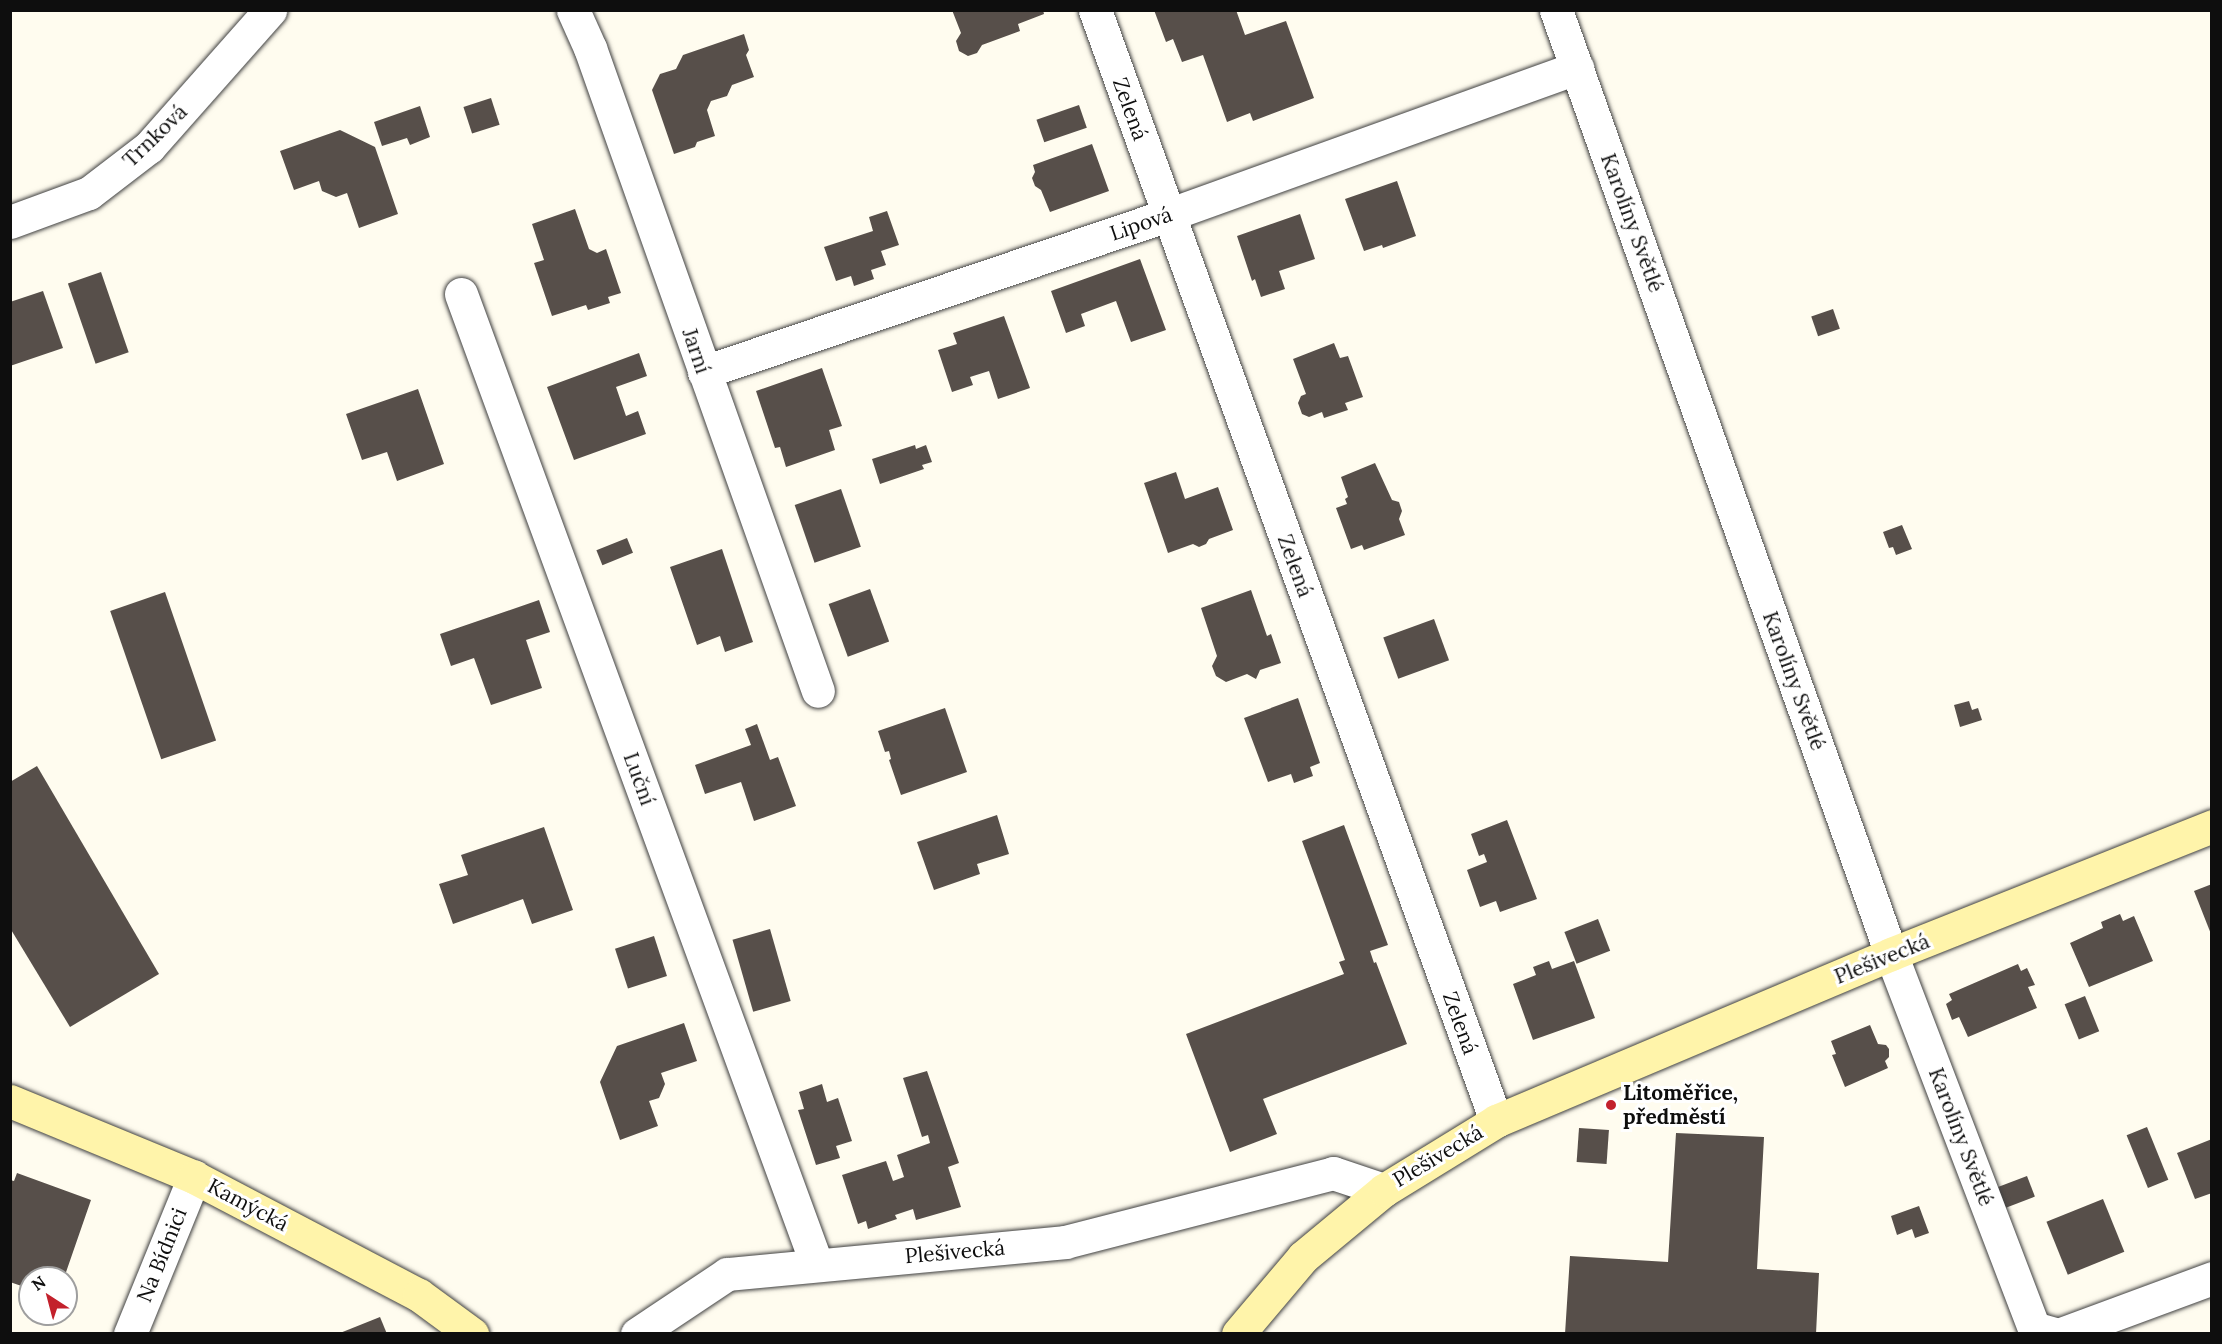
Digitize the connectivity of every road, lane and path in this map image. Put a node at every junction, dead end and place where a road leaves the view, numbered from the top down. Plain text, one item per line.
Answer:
1 (270, 10) edge
2 (573, 10) edge
3 (1095, 10) edge
4 (1556, 10) edge
5 (1577, 68) junction
6 (1168, 215) junction
7 (10, 222) edge
8 (461, 294) dead end
9 (704, 372) junction
10 (818, 691) dead end
11 (2211, 826) edge
12 (1891, 954) junction
13 (10, 1101) edge
14 (1496, 1121) junction
15 (194, 1177) junction
16 (1384, 1190) junction
17 (817, 1265) junction
18 (2211, 1278) edge
19 (130, 1334) edge
20 (472, 1334) edge
21 (637, 1334) edge
22 (1238, 1334) edge
23 (2055, 1334) edge
24 (2061, 1334) edge

1 - 7 street, Trnková
2 - 9 street, Jarní
3 - 6 street, Zelená
4 - 5 street, Karolíny Světlé
5 - 6 street, Lipová
5 - 12 street, Karolíny Světlé
6 - 9 street, Lipová
6 - 14 street, Zelená
8 - 17 street, Luční
9 - 10 street, Jarní
11 - 12 street, Plešivecká
12 - 14 street, Plešivecká
12 - 23 street, Karolíny Světlé
13 - 15 street, Kamýcká
14 - 16 street, Plešivecká
15 - 19 street, Na Bídnici
15 - 20 street, Kamýcká
16 - 17 street, Plešivecká
16 - 22 street
17 - 21 street, Plešivecká
18 - 24 street

